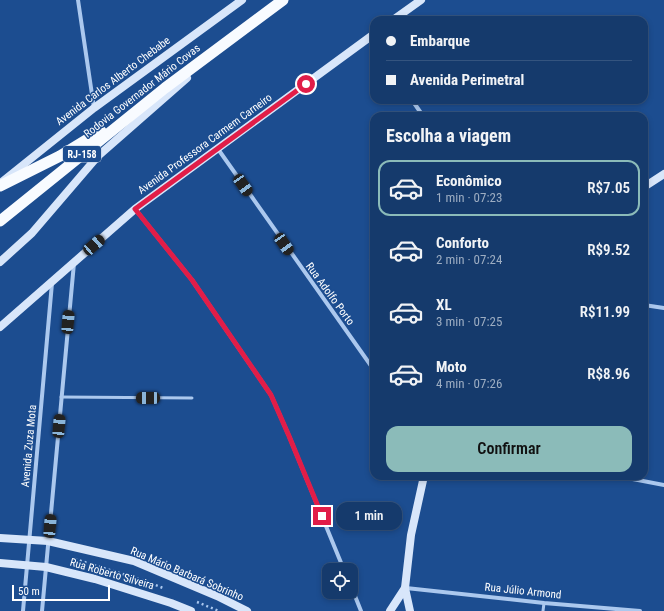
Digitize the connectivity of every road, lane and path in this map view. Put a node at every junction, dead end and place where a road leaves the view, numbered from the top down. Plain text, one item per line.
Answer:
1 (78, 0) edge
2 (242, 0) edge
3 (284, 0) edge
4 (421, 0) edge
5 (399, 16) edge
6 (370, 37) edge
7 (229, 40) junction
8 (165, 88) junction
9 (94, 108) junction
10 (218, 149) junction
11 (664, 174) edge
12 (648, 184) edge
13 (0, 185) edge
14 (135, 209) junction
15 (0, 221) edge
16 (0, 262) edge
17 (74, 263) junction
18 (52, 282) junction
19 (648, 306) edge
20 (664, 308) edge
21 (0, 327) edge
22 (370, 364) edge
23 (61, 397) junction
24 (192, 398) dead end
25 (423, 480) edge
26 (638, 480) edge
27 (664, 485) edge
28 (0, 538) edge
29 (30, 539) junction
30 (48, 541) junction
31 (0, 563) edge
32 (341, 563) edge
33 (26, 565) junction
34 (46, 567) junction
35 (405, 588) junction
36 (356, 599) edge
37 (544, 603) junction
38 (23, 611) edge
39 (42, 611) edge
40 (191, 611) edge
41 (247, 611) edge
42 (361, 611) edge
43 (390, 611) edge
44 (410, 611) edge
45 (543, 611) edge
46 (640, 611) edge

1 - 9 street
2 - 9 main road, Avenida Carlos Alberto Chebabe
3 - 7 highway, Rodovia Governador Mário Covas / RJ-158
4 - 5 main road
6 - 10 main road, Avenida Professora Carmem Carneiro
7 - 8 highway, Rodovia Governador Mário Covas / RJ-158
7 - 16 main road
8 - 13 highway
8 - 15 highway, Rodovia Governador Mário Covas / RJ-158
9 - 13 main road, Avenida Carlos Alberto Chebabe
10 - 14 main road, Avenida Professora Carmem Carneiro
10 - 22 street, Rua Adolfo Porto
11 - 12 main road
14 - 17 main road, Avenida Professora Carmem Carneiro
14 - 32 street
17 - 18 main road, Avenida Professora Carmem Carneiro
17 - 23 street
18 - 21 main road, Avenida Professora Carmem Carneiro
18 - 29 street, Avenida Zuza Mota
19 - 20 street
23 - 24 lane
23 - 30 street
25 - 35 main road
26 - 27 street
28 - 29 main road, Rua Mário Barbará Sobrinho
29 - 30 main road, Rua Mário Barbará Sobrinho
29 - 33 street, Avenida Zuza Mota
30 - 34 street
30 - 41 main road, Rua Mário Barbará Sobrinho
31 - 33 main road
33 - 34 main road, Rua Roberto Silveira
33 - 38 street, Avenida Zuza Mota
34 - 39 street
34 - 40 main road, Rua Roberto Silveira
35 - 37 street, Rua Júlio Armond
35 - 43 main road
35 - 44 main road
36 - 42 street
37 - 45 lane
37 - 46 street, Rua Júlio Armond

